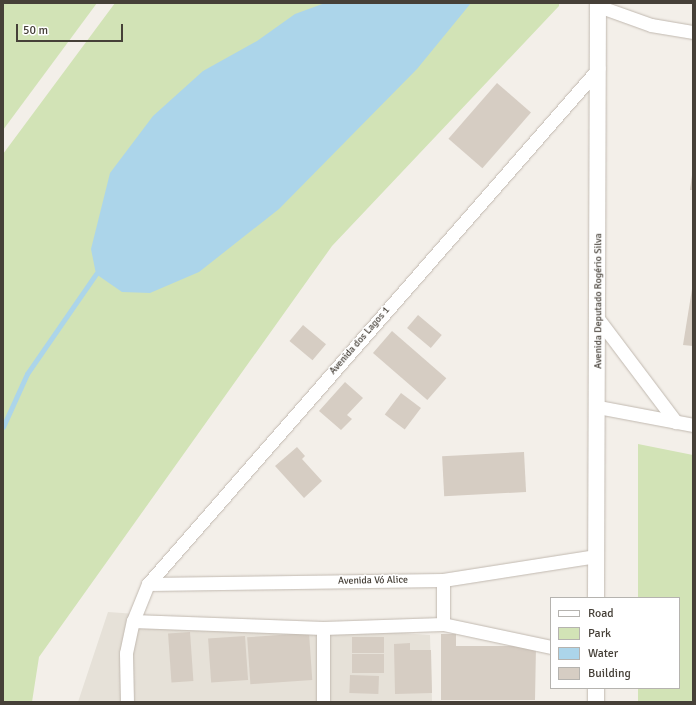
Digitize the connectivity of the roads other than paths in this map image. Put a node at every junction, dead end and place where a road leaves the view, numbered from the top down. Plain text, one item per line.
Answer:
1 (598, 5) edge
2 (693, 32) edge
3 (599, 68) junction
4 (599, 320) junction
5 (598, 407) junction
6 (676, 422) junction
7 (693, 425) edge
8 (596, 556) junction
9 (443, 580) junction
10 (148, 584) junction
11 (596, 597) edge
12 (133, 621) junction
13 (443, 624) junction
14 (323, 628) junction
15 (550, 647) edge
16 (596, 689) edge
17 (127, 702) edge
18 (323, 702) edge
19 (596, 702) edge

1 - 2 street
1 - 3 street, Avenida Deputado Rogério Silva
3 - 4 street, Avenida Deputado Rogério Silva
3 - 10 street, Avenida dos Lagos 1
4 - 5 street, Avenida Deputado Rogério Silva
4 - 6 street
5 - 6 street
5 - 8 street, Avenida Deputado Rogério Silva
6 - 7 street
8 - 9 street, Avenida Vó Alice
8 - 11 street, Avenida Deputado Rogério Silva
9 - 10 street, Avenida Vó Alice
9 - 13 street
10 - 12 street, Avenida dos Lagos 1
12 - 14 street
12 - 17 street, Avenida dos Lagos 1
13 - 14 street
13 - 15 street
14 - 18 street
16 - 19 street

